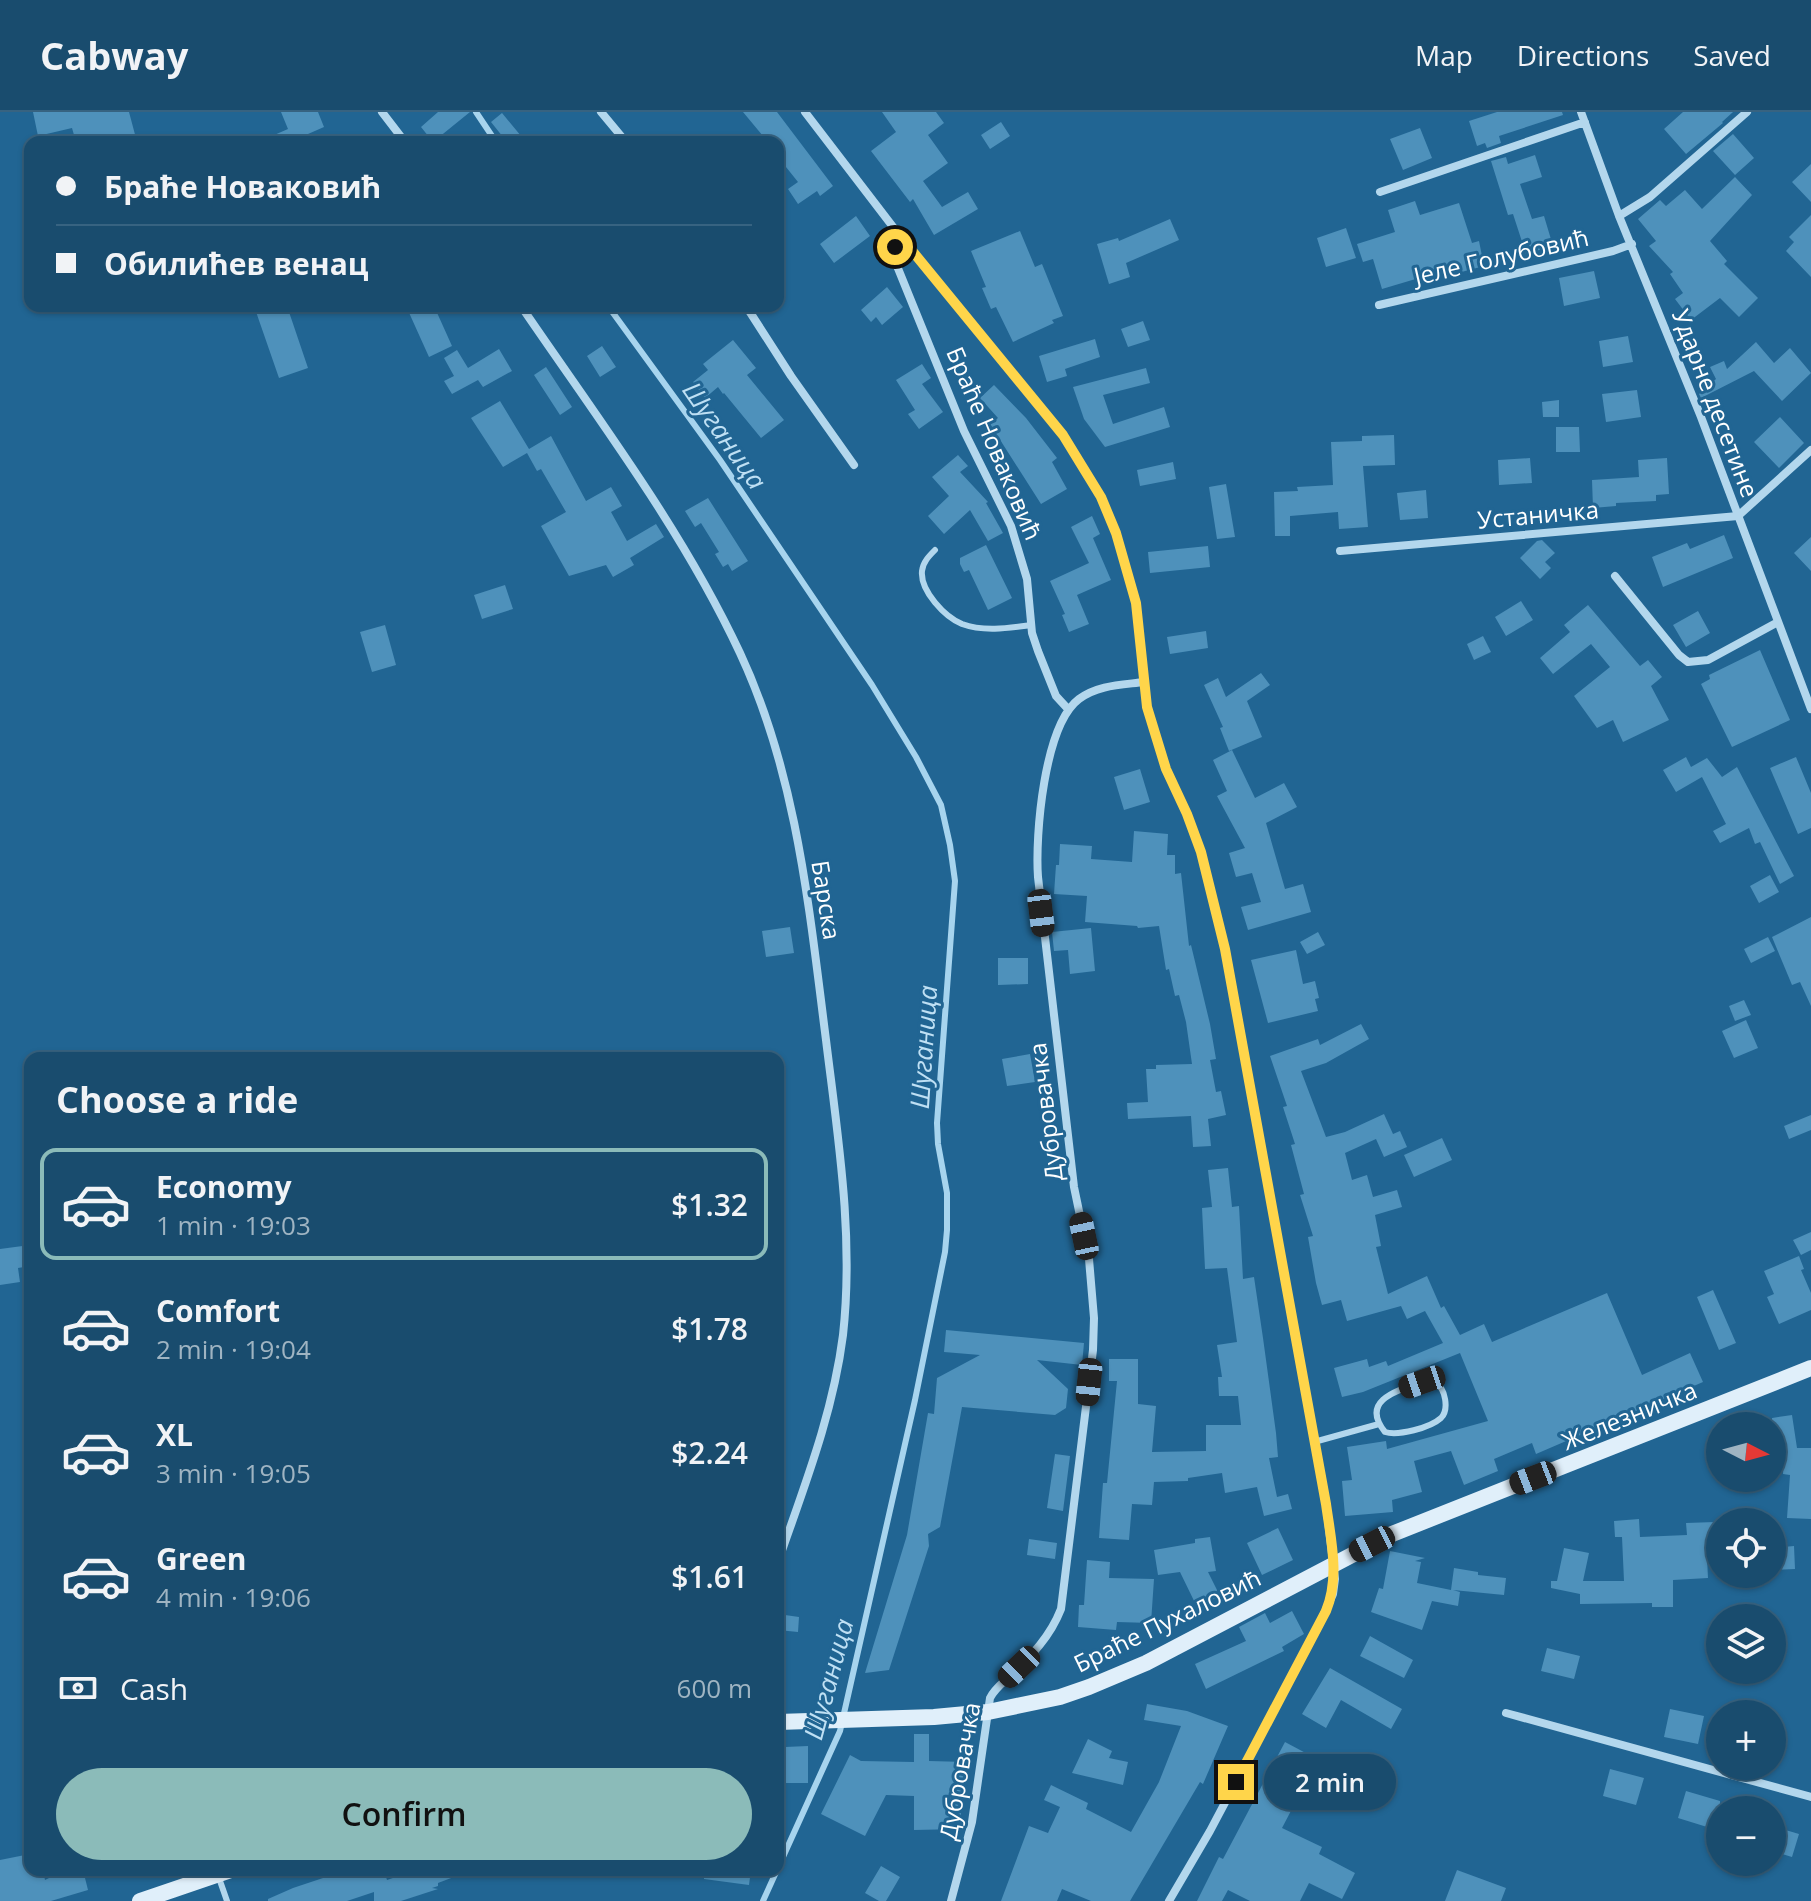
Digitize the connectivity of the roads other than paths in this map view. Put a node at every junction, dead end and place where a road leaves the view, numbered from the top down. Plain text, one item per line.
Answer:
1 (382, 112) edge
2 (601, 112) edge
3 (805, 112) edge
4 (1581, 112) edge
5 (1747, 112) edge
6 (1585, 122) junction
7 (400, 136) edge
8 (621, 136) edge
9 (1380, 192) dead end
10 (1619, 216) junction
11 (900, 236) junction
12 (1632, 244) junction
13 (1379, 305) dead end
14 (525, 312) edge
15 (750, 312) edge
16 (1811, 450) edge
17 (854, 465) dead end
18 (1738, 516) junction
19 (935, 550) dead end
20 (1340, 551) dead end
21 (1615, 576) dead end
22 (1778, 622) junction
23 (1031, 625) junction
24 (1144, 682) junction
25 (1068, 709) junction
26 (1811, 709) edge
27 (1811, 1368) edge
28 (1379, 1424) junction
29 (1314, 1442) junction
30 (784, 1545) edge
31 (1333, 1564) junction
32 (988, 1712) junction
33 (1506, 1713) dead end
34 (784, 1722) edge
35 (1811, 1797) edge
36 (212, 1876) edge
37 (224, 1876) edge
38 (140, 1901) edge
39 (227, 1901) edge
40 (951, 1901) edge
41 (1169, 1901) edge

1 - 7 street
2 - 8 street
3 - 11 street, Браће Новаковић
4 - 6 street, Ударне десетине
5 - 10 street
6 - 9 street
6 - 10 street, Ударне десетине
10 - 12 street, Ударне десетине
11 - 23 street, Браће Новаковић
11 - 24 street, Браће Новаковић
12 - 13 street, Јеле Голубовић
12 - 18 street, Ударне десетине
14 - 30 street, Барска
15 - 17 street
16 - 18 street
18 - 20 street, Устаничка
18 - 22 street, Ударне десетине
19 - 23 lane
21 - 22 street
22 - 26 street, Ударне десетине
23 - 25 street, Браће Новаковић
24 - 25 street
24 - 29 street, Браће Новаковић
25 - 32 street, Дубровачка
27 - 31 main road, Железничка
28 - 28 lane
28 - 29 lane
29 - 31 street, Браће Новаковић
31 - 32 main road, Браће Пухаловић
31 - 41 street, Браће Новаковић
32 - 34 main road, Браће Пухаловић
32 - 40 street, Дубровачка
33 - 35 street
36 - 38 main road
37 - 39 lane

